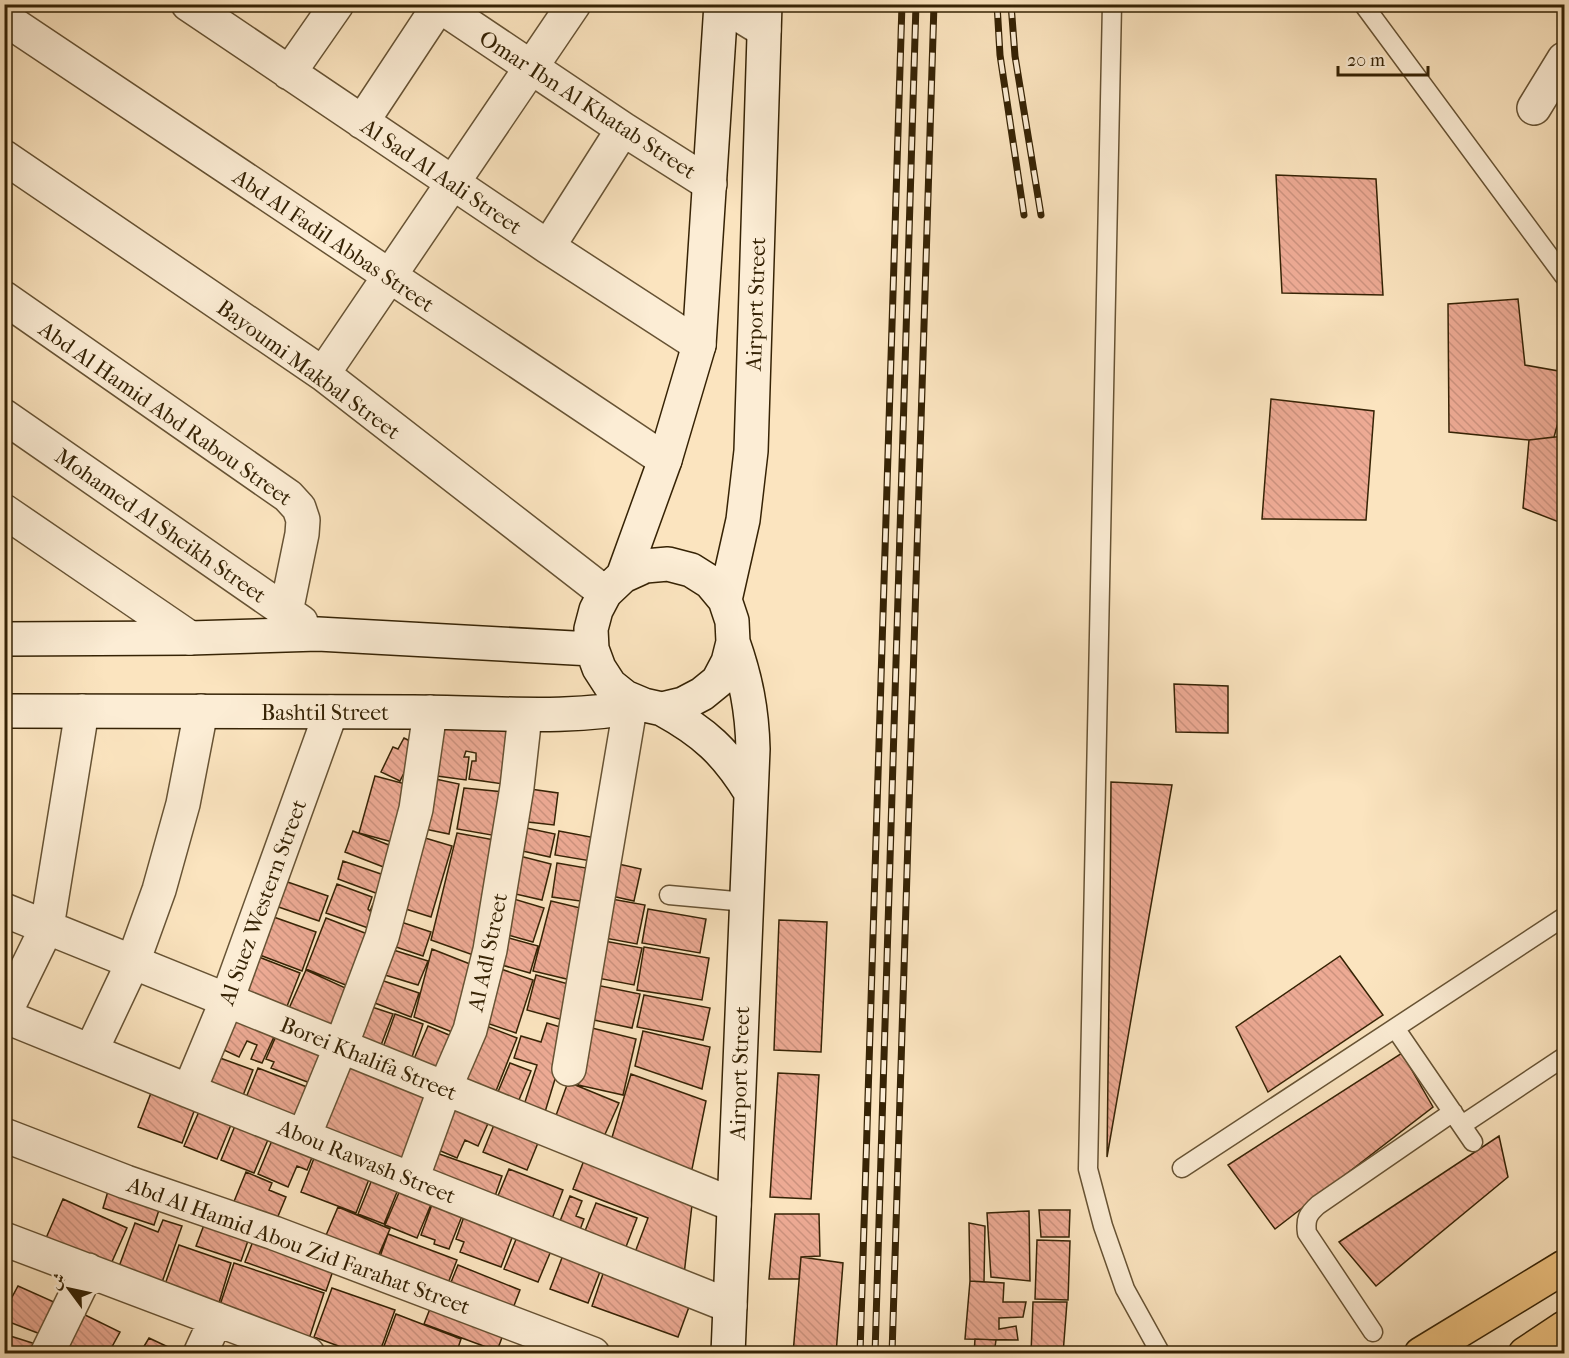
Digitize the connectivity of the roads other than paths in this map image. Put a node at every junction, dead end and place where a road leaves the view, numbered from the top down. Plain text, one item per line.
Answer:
1 (337, 4) edge
2 (574, 4) edge
3 (721, 4) edge
4 (1112, 4) edge
5 (1363, 4) edge
6 (439, 5) edge
7 (204, 9) edge
8 (765, 17) edge
9 (4, 18) edge
10 (1564, 59) edge
11 (531, 68) junction
12 (289, 73) junction
13 (1534, 108) dead end
14 (362, 122) junction
15 (623, 129) junction
16 (4, 157) edge
17 (453, 183) junction
18 (710, 184) junction
19 (548, 247) junction
20 (1564, 276) edge
21 (390, 277) junction
22 (4, 298) edge
23 (699, 345) junction
24 (323, 374) junction
25 (4, 416) edge
26 (665, 460) junction
27 (4, 512) edge
28 (614, 584) junction
29 (724, 600) junction
30 (286, 612) junction
31 (318, 634) junction
32 (190, 638) junction
33 (4, 639) edge
34 (733, 642) junction
35 (592, 649) junction
36 (646, 707) junction
37 (4, 711) edge
38 (82, 711) junction
39 (201, 711) junction
40 (331, 712) junction
41 (430, 712) junction
42 (525, 715) junction
43 (751, 793) junction
44 (669, 895) dead end
45 (746, 902) junction
46 (4, 910) edge
47 (1564, 917) edge
48 (47, 927) junction
49 (133, 962) junction
50 (227, 1000) junction
51 (4, 1016) edge
52 (1395, 1028) junction
53 (341, 1046) junction
54 (92, 1051) junction
55 (1564, 1057) edge
56 (569, 1069) dead end
57 (445, 1088) junction
58 (189, 1091) junction
59 (1457, 1118) junction
60 (4, 1135) edge
61 (304, 1136) junction
62 (1473, 1142) dead end
63 (1182, 1168) dead end
64 (411, 1179) junction
65 (734, 1205) junction
66 (4, 1239) edge
67 (1564, 1267) edge
68 (88, 1270) junction
69 (730, 1306) junction
70 (216, 1319) junction
71 (1564, 1328) edge
72 (1373, 1332) dead end
73 (47, 1353) edge
74 (200, 1353) edge
75 (308, 1353) edge
76 (593, 1353) edge
77 (728, 1353) edge
78 (1161, 1353) edge
79 (1421, 1353) edge
80 (1525, 1353) edge

1 - 12 street
2 - 11 street
3 - 8 street
3 - 18 street
4 - 78 lane
5 - 20 lane
6 - 11 street, Omar Ibn Al Khatab Street
6 - 14 street
7 - 12 street, Al Sad Al Aali Street
8 - 29 street, Airport Street
9 - 21 street, Abd Al Fadil Abbas Street
10 - 13 street
11 - 15 street, Omar Ibn Al Khatab Street
11 - 17 street
12 - 14 street, Al Sad Al Aali Street
14 - 17 street, Al Sad Al Aali Street
15 - 18 street, Omar Ibn Al Khatab Street
15 - 19 street
16 - 24 street, Bayoumi Makbal Street
17 - 19 street, Al Sad Al Aali Street
17 - 21 street
18 - 23 street
19 - 23 street, Al Sad Al Aali Street
21 - 24 street
21 - 26 street, Abd Al Fadil Abbas Street
22 - 30 street, Abd Al Hamid Abd Rabou Street
23 - 26 street
24 - 28 street, Bayoumi Makbal Street
25 - 30 street, Mohamed Al Sheikh Street
26 - 28 street
27 - 32 street
28 - 29 street
28 - 35 street
29 - 34 street
30 - 31 street, Mohamed Al Sheikh Street
31 - 32 street
31 - 35 street
32 - 33 street
34 - 36 street
34 - 43 street, Airport Street
35 - 36 street
36 - 42 street, Bashtil Street
36 - 43 street
36 - 56 street
37 - 38 street, Bashtil Street
38 - 39 street, Bashtil Street
38 - 48 street
39 - 40 street, Bashtil Street
39 - 49 street
40 - 41 street, Bashtil Street
40 - 50 street, Al Suez Western Street
41 - 42 street, Bashtil Street
41 - 53 street
42 - 57 street, Al Adl Street
43 - 45 street, Airport Street
44 - 45 lane
45 - 65 street, Airport Street
46 - 48 street, Borei Khalifa Street
47 - 52 lane
48 - 49 street, Borei Khalifa Street
48 - 51 street
49 - 50 street, Borei Khalifa Street
49 - 54 street
50 - 53 street, Borei Khalifa Street
50 - 58 street, Al Suez Western Street
51 - 54 street, Abou Rawash Street
52 - 59 lane
52 - 63 lane
53 - 57 street, Borei Khalifa Street
53 - 61 street
54 - 58 street, Abou Rawash Street
55 - 59 lane
57 - 64 street, Al Adl Street
57 - 65 street, Borei Khalifa Street
58 - 61 street, Abou Rawash Street
59 - 62 lane
59 - 72 lane
60 - 76 street, Abd Al Hamid Abou Zid Farahat Street
61 - 64 street, Abou Rawash Street
64 - 69 street, Abou Rawash Street
65 - 69 street, Airport Street
66 - 68 street
67 - 79 main road
68 - 70 street
68 - 73 street
69 - 77 street, Airport Street
70 - 74 street
70 - 75 street
71 - 80 main road

